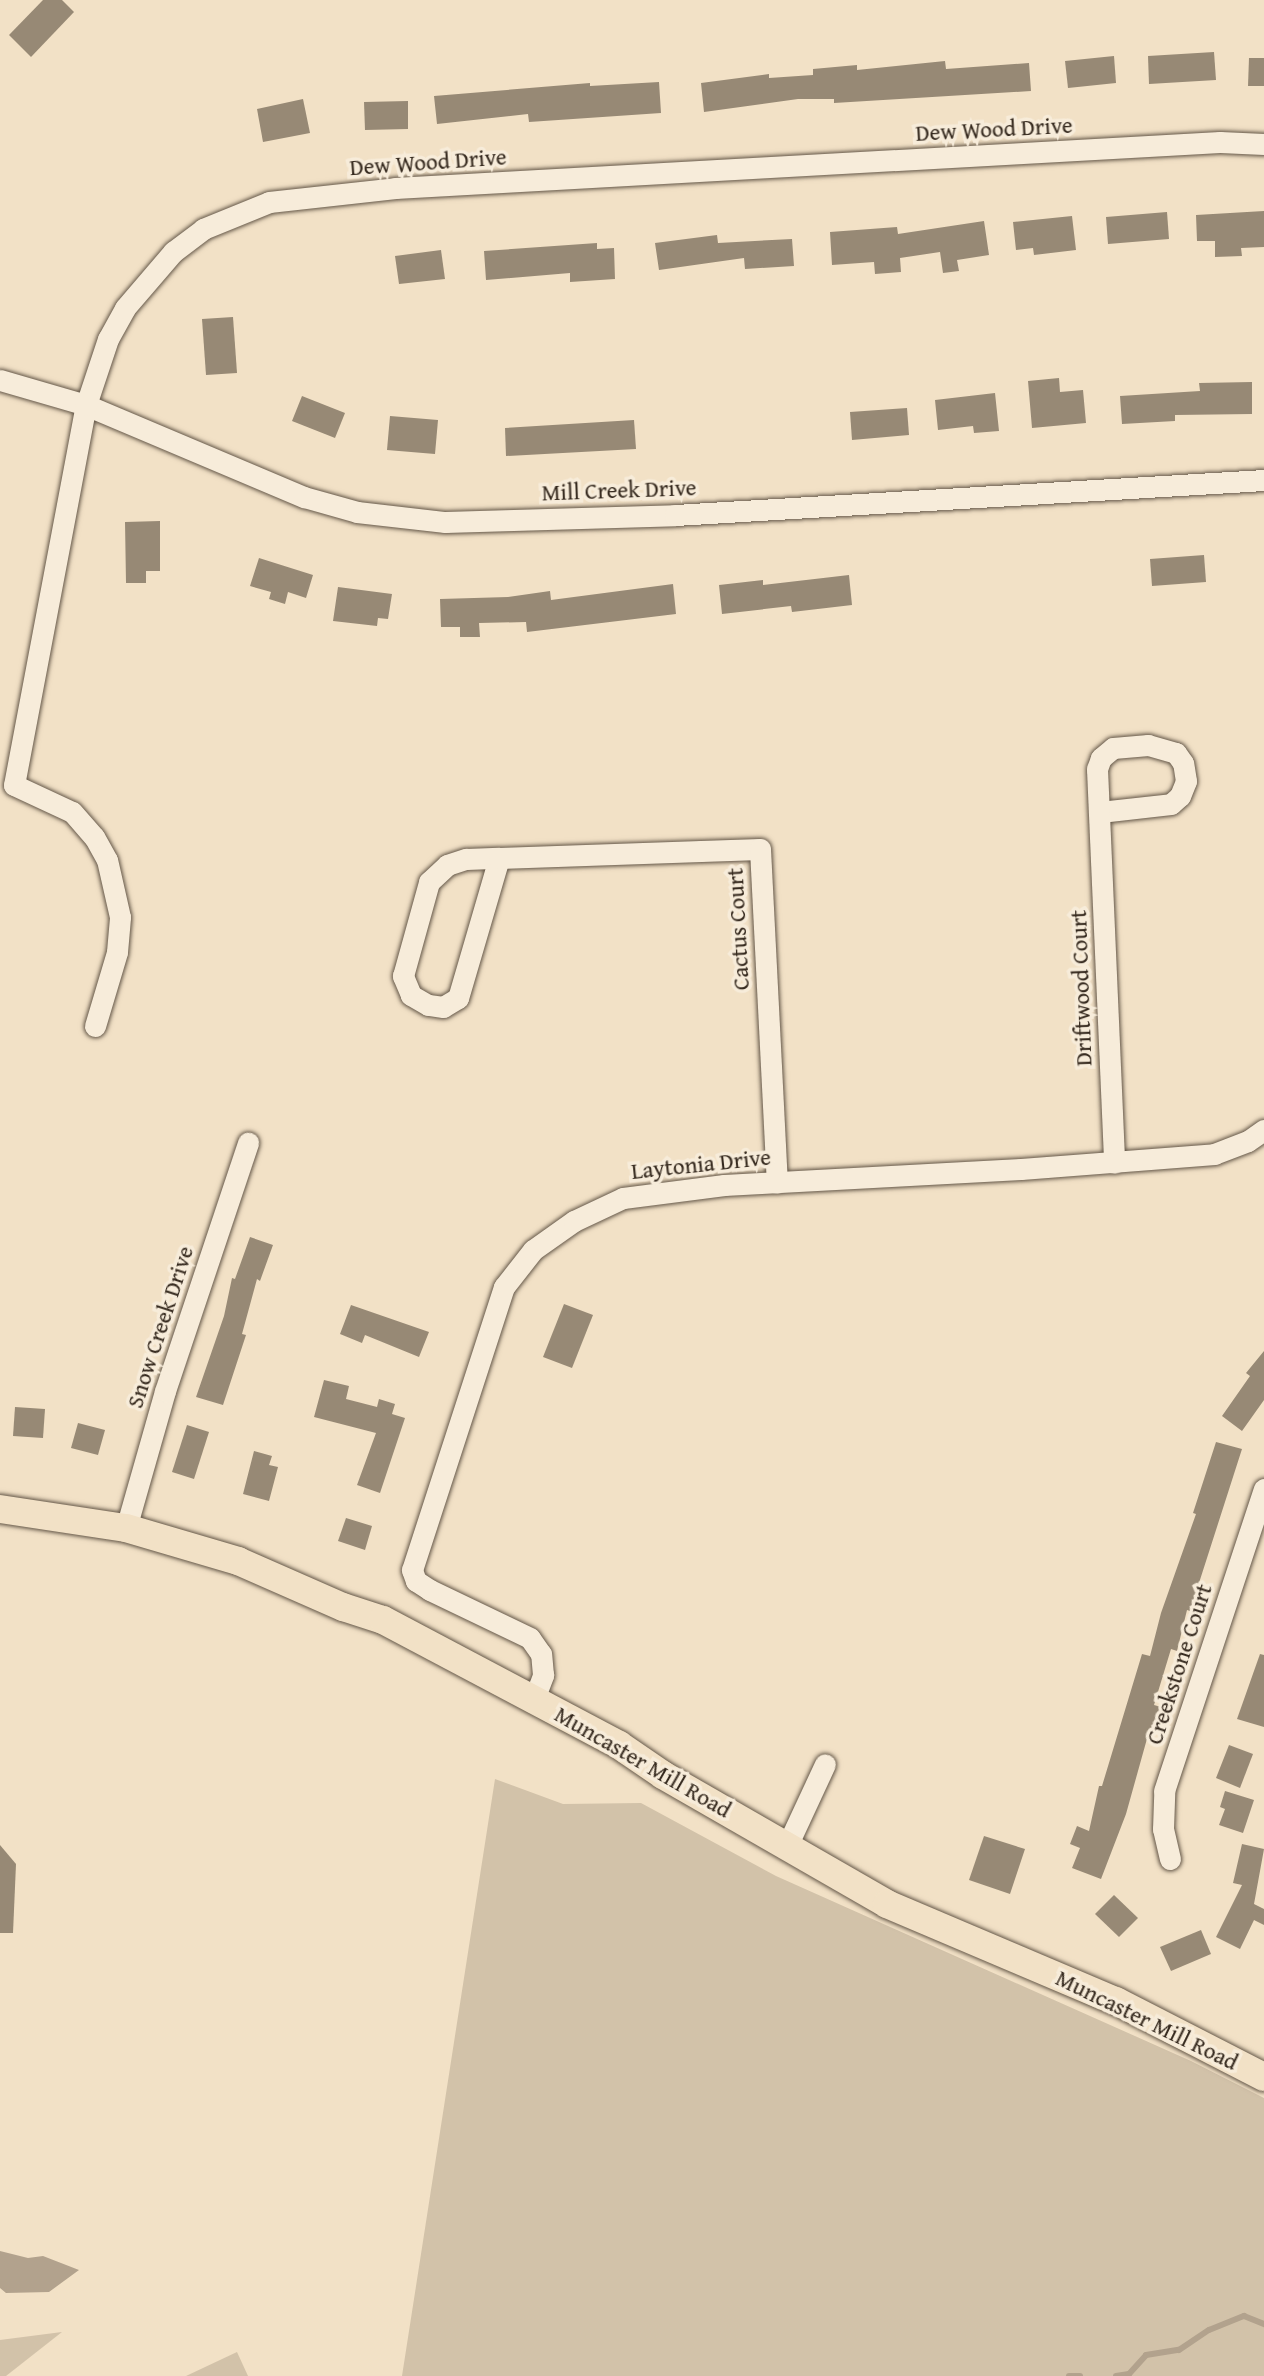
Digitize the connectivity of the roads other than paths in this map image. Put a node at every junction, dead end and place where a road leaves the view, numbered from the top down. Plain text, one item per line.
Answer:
1 (1264, 144) edge
2 (0, 380) edge
3 (86, 405) junction
4 (1264, 480) edge
5 (1100, 812) junction
6 (499, 858) junction
7 (95, 1026) dead end
8 (1264, 1130) edge
9 (248, 1143) dead end
10 (1114, 1163) junction
11 (777, 1183) junction
12 (1264, 1489) edge
13 (0, 1509) edge
14 (125, 1528) junction
15 (534, 1699) junction
16 (825, 1764) dead end
17 (787, 1846) junction
18 (1170, 1859) dead end
19 (1264, 2077) edge

1 - 3 street, Dew Wood Drive
2 - 3 street, Mill Creek Drive
3 - 4 street, Mill Creek Drive
3 - 7 street, Dew Wood Drive
5 - 5 street, Driftwood Court
5 - 10 street, Driftwood Court
6 - 6 street, Cactus Court
6 - 11 street, Cactus Court
8 - 10 street, Laytonia Drive
9 - 14 street, Snow Creek Drive
10 - 11 street, Laytonia Drive
11 - 15 street, Laytonia Drive
12 - 18 street, Creekstone Court
13 - 14 main road, Muncaster Mill Road
14 - 15 main road, Muncaster Mill Road
15 - 17 main road, Muncaster Mill Road
16 - 17 street
17 - 19 main road, Muncaster Mill Road

